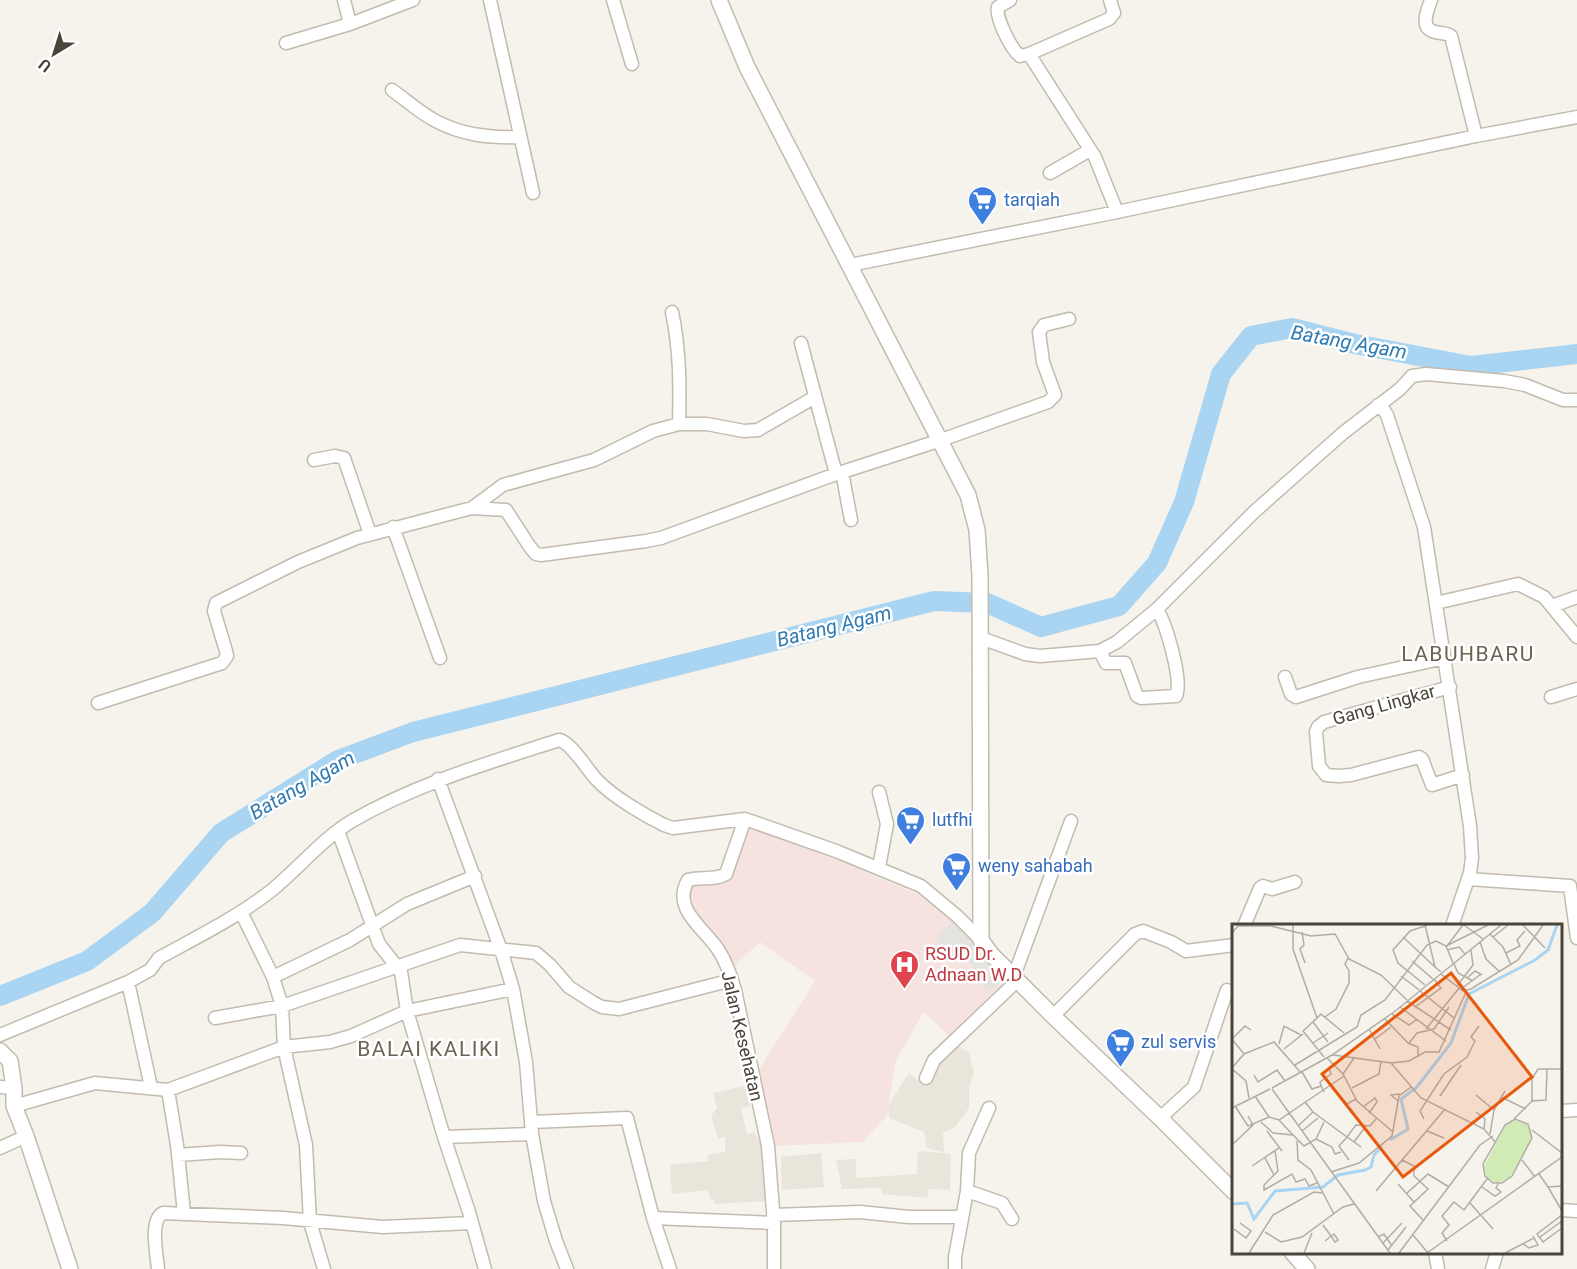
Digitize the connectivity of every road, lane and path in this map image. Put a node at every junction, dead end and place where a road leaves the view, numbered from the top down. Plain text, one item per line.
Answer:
1 (344, 0) edge
2 (413, 0) edge
3 (490, 0) edge
4 (613, 0) edge
5 (719, 0) edge
6 (1010, 0) edge
7 (1110, 0) edge
8 (1431, 0) edge
9 (350, 24) junction
10 (286, 43) dead end
11 (1029, 54) junction
12 (632, 64) dead end
13 (392, 90) dead end
14 (1577, 117) edge
15 (1476, 136) junction
16 (520, 137) junction
17 (1090, 150) junction
18 (1050, 172) dead end
19 (533, 193) dead end
20 (1117, 212) junction
21 (850, 265) junction
22 (672, 312) dead end
23 (1069, 319) dead end
24 (801, 343) dead end
25 (815, 397) junction
26 (1577, 400) edge
27 (1383, 409) junction
28 (679, 424) junction
29 (941, 440) junction
30 (314, 460) dead end
31 (839, 473) junction
32 (472, 508) junction
33 (850, 520) dead end
34 (393, 527) junction
35 (370, 534) junction
36 (1577, 597) edge
37 (1437, 603) junction
38 (1552, 606) junction
39 (1159, 613) junction
40 (981, 636) junction
41 (1577, 638) edge
42 (1102, 654) junction
43 (440, 658) dead end
44 (1445, 658) junction
45 (1285, 677) dead end
46 (1450, 687) junction
47 (1577, 689) edge
48 (1551, 697) dead end
49 (98, 703) dead end
50 (1463, 775) junction
51 (438, 779) junction
52 (879, 792) dead end
53 (745, 819) junction
54 (1071, 821) dead end
55 (341, 840) junction
56 (879, 867) junction
57 (475, 876) junction
58 (1468, 879) junction
59 (1295, 882) dead end
60 (242, 916) junction
61 (1245, 924) edge
62 (1453, 924) edge
63 (371, 927) junction
64 (1577, 939) edge
65 (981, 940) junction
66 (1232, 945) edge
67 (501, 950) junction
68 (397, 966) junction
69 (273, 977) junction
70 (1016, 978) junction
71 (131, 980) junction
72 (732, 980) junction
73 (513, 989) junction
74 (1227, 990) dead end
75 (282, 1006) junction
76 (407, 1011) junction
77 (1053, 1016) junction
78 (215, 1018) dead end
79 (0, 1035) edge
80 (284, 1047) junction
81 (0, 1051) edge
82 (926, 1078) dead end
83 (151, 1087) junction
84 (7, 1088) edge
85 (168, 1090) junction
86 (14, 1106) junction
87 (989, 1108) dead end
88 (1577, 1110) edge
89 (1562, 1111) edge
90 (1160, 1118) junction
91 (532, 1128) junction
92 (26, 1136) junction
93 (444, 1137) junction
94 (0, 1148) edge
95 (242, 1153) dead end
96 (178, 1155) junction
97 (967, 1191) junction
98 (1232, 1191) edge
99 (1562, 1210) edge
100 (1577, 1211) edge
101 (184, 1213) junction
102 (962, 1217) junction
103 (652, 1218) junction
104 (774, 1219) junction
105 (1012, 1219) dead end
106 (310, 1222) junction
107 (471, 1223) junction
108 (1294, 1254) edge
109 (1435, 1254) edge
110 (1496, 1254) edge
111 (70, 1269) edge
112 (158, 1269) edge
113 (324, 1269) edge
114 (485, 1269) edge
115 (567, 1269) edge
116 (670, 1269) edge
117 (774, 1269) edge
118 (955, 1269) edge
119 (1308, 1269) edge
120 (1438, 1269) edge
121 (1492, 1269) edge

1 - 9 street
2 - 9 street
3 - 16 street
4 - 12 street
5 - 21 street
6 - 11 street
7 - 11 street
8 - 15 street
9 - 10 street
11 - 17 street
13 - 16 street
14 - 15 street
15 - 20 street
16 - 19 street
17 - 18 street
17 - 20 street
20 - 21 street
21 - 29 street
22 - 28 street
23 - 29 street
24 - 25 street
25 - 28 street
25 - 31 street
26 - 27 street
27 - 37 street
27 - 39 street
28 - 32 street
29 - 31 street
29 - 40 street
30 - 35 street
31 - 32 street
31 - 33 street
32 - 34 street
34 - 35 street
34 - 43 street
35 - 49 street
36 - 38 street
37 - 38 street
37 - 44 street
38 - 41 street
39 - 42 street
39 - 42 street
40 - 42 street
40 - 65 street
44 - 45 street
44 - 46 street
46 - 50 street
46 - 50 street, Gang Lingkar
47 - 48 street
50 - 58 street
51 - 53 street
51 - 55 street
51 - 57 street
52 - 56 street
53 - 56 street
53 - 72 street, Jalan Kesehatan
54 - 70 street
55 - 60 street
55 - 63 street
56 - 65 street
57 - 63 street
57 - 67 street
58 - 62 street
58 - 64 street
59 - 61 street
60 - 69 street
60 - 71 street
63 - 68 street
63 - 69 street
65 - 70 street
66 - 77 street
67 - 68 street
67 - 72 street
67 - 73 street
68 - 75 street
68 - 76 street
69 - 75 street
70 - 77 street
70 - 82 street
71 - 79 street
71 - 83 street
72 - 104 street, Jalan Kesehatan
73 - 76 street
73 - 91 street
74 - 90 street
75 - 78 street
75 - 80 street
76 - 80 street
76 - 93 street
77 - 90 street
80 - 85 street
80 - 106 street
81 - 84 street
83 - 85 street
83 - 86 street
84 - 86 street
85 - 96 street
86 - 92 street
87 - 97 street
88 - 89 street
90 - 98 street
91 - 93 street
91 - 103 street
91 - 115 street
92 - 94 street
92 - 111 street
93 - 107 street
95 - 96 street
96 - 101 street
97 - 102 street
97 - 105 street
99 - 100 street
101 - 106 street
101 - 112 street
102 - 104 street
102 - 118 street
103 - 104 street
103 - 116 street
104 - 117 street, Jalan Kesehatan
106 - 107 street
106 - 113 street
107 - 114 street
108 - 119 street
109 - 120 street
110 - 121 street

